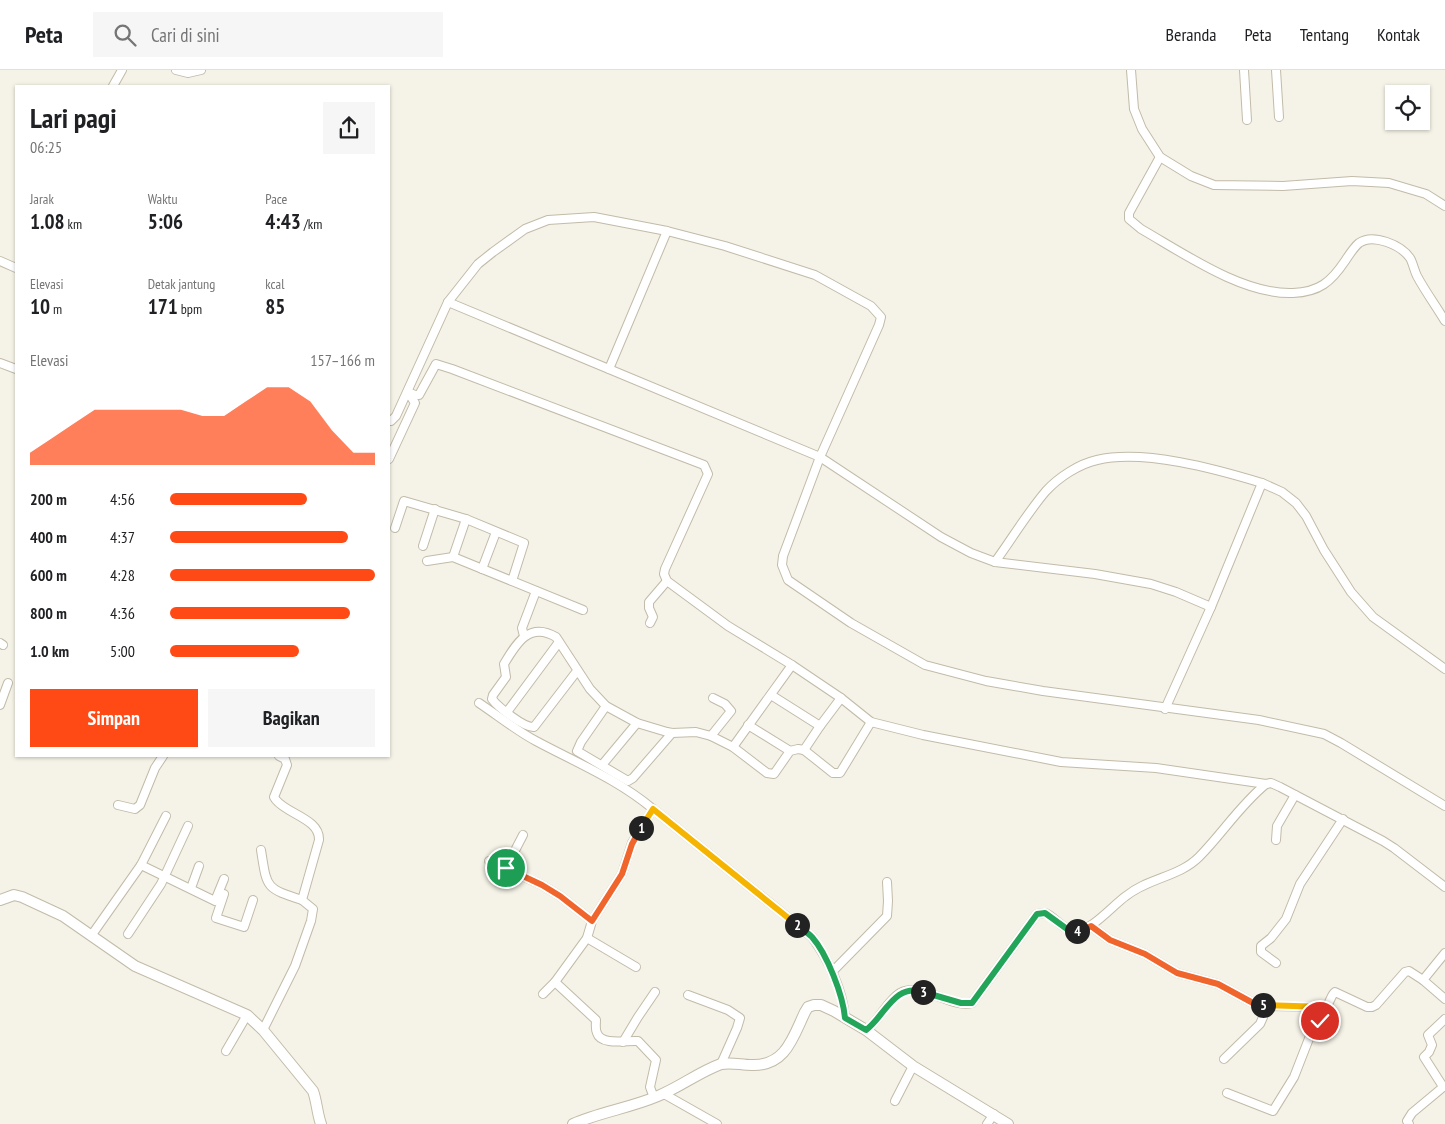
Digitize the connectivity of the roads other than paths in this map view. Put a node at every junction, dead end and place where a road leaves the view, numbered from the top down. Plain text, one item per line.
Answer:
1 (122, 70) edge
2 (176, 70) edge
3 (200, 70) edge
4 (1131, 70) edge
5 (1244, 70) edge
6 (1276, 70) edge
7 (114, 85) edge
8 (1278, 117) dead end
9 (1247, 120) dead end
10 (1160, 157) junction
11 (1445, 206) edge
12 (666, 231) junction
13 (0, 261) edge
14 (15, 268) edge
15 (448, 302) junction
16 (1445, 321) edge
17 (0, 362) edge
18 (420, 362) junction
19 (436, 364) junction
20 (15, 369) edge
21 (610, 369) junction
22 (408, 392) junction
23 (390, 420) edge
24 (390, 457) edge
25 (820, 457) junction
26 (1262, 483) junction
27 (435, 509) junction
28 (466, 519) junction
29 (394, 528) dead end
30 (496, 532) junction
31 (423, 546) dead end
32 (453, 557) junction
33 (427, 561) dead end
34 (995, 562) junction
35 (482, 569) junction
36 (512, 581) junction
37 (667, 581) junction
38 (536, 591) junction
39 (1212, 607) junction
40 (583, 610) dead end
41 (650, 623) dead end
42 (524, 636) junction
43 (558, 642) junction
44 (792, 665) junction
45 (1445, 669) edge
46 (577, 671) junction
47 (8, 683) dead end
48 (771, 695) junction
49 (713, 698) dead end
50 (841, 698) junction
51 (479, 703) dead end
52 (0, 705) edge
53 (606, 706) junction
54 (1165, 709) junction
55 (507, 712) junction
56 (871, 722) junction
57 (637, 723) junction
58 (748, 725) junction
59 (820, 726) junction
60 (672, 733) junction
61 (711, 736) junction
62 (733, 747) junction
63 (790, 750) junction
64 (804, 750) junction
65 (162, 757) edge
66 (281, 757) edge
67 (602, 765) junction
68 (1266, 784) junction
69 (1295, 795) junction
70 (118, 805) dead end
71 (1445, 806) edge
72 (653, 809) junction
73 (166, 816) dead end
74 (1343, 819) junction
75 (188, 826) dead end
76 (524, 835) dead end
77 (1276, 840) dead end
78 (261, 850) dead end
79 (489, 861) dead end
80 (141, 865) junction
81 (199, 866) dead end
82 (506, 868) junction
83 (165, 876) junction
84 (224, 879) dead end
85 (887, 882) dead end
86 (1445, 886) edge
87 (191, 888) junction
88 (224, 894) dead end
89 (0, 900) edge
90 (253, 900) dead end
91 (302, 900) junction
92 (218, 902) junction
93 (592, 921) junction
94 (1091, 926) junction
95 (128, 934) dead end
96 (91, 936) junction
97 (587, 938) junction
98 (1445, 954) edge
99 (1276, 963) dead end
100 (636, 967) dead end
101 (832, 972) junction
102 (1423, 980) junction
103 (554, 982) junction
104 (655, 992) dead end
105 (543, 994) dead end
106 (688, 995) dead end
107 (1445, 999) edge
108 (1268, 1006) junction
109 (1326, 1007) junction
110 (246, 1018) junction
111 (845, 1018) junction
112 (1445, 1019) edge
113 (263, 1030) junction
114 (866, 1030) junction
115 (623, 1042) junction
116 (226, 1051) dead end
117 (1224, 1059) dead end
118 (721, 1064) junction
119 (914, 1066) junction
120 (1227, 1093) dead end
121 (659, 1096) junction
122 (895, 1101) dead end
123 (994, 1114) junction
124 (321, 1124) edge
125 (573, 1124) edge
126 (717, 1124) edge
127 (987, 1124) edge
128 (1008, 1124) edge
129 (1409, 1124) edge

1 - 7 street
2 - 3 street
4 - 10 street
5 - 9 street
6 - 8 street
10 - 11 street
10 - 16 street
12 - 15 street
12 - 21 street
12 - 25 street
13 - 14 street
15 - 18 street
15 - 21 street
17 - 20 street
18 - 19 street
18 - 22 street
19 - 22 street
19 - 37 street
21 - 25 street
22 - 23 street
22 - 24 street
25 - 34 street
25 - 54 street
26 - 34 street
26 - 39 street
26 - 45 street
27 - 28 street
27 - 29 street
27 - 31 street
28 - 30 street
28 - 32 street
30 - 35 street
30 - 36 street
32 - 33 street
32 - 35 street
34 - 39 street
35 - 36 street
36 - 38 street
37 - 41 street
37 - 44 street
38 - 40 street
38 - 42 street
39 - 54 street
42 - 43 street
42 - 55 street
43 - 46 street
43 - 55 street
44 - 48 street
44 - 50 street
46 - 53 street
46 - 55 street
47 - 52 street
48 - 58 street
48 - 59 street
49 - 61 street
50 - 56 street
50 - 59 street
51 - 72 street
53 - 57 street
53 - 67 street
54 - 71 street
56 - 64 street
56 - 68 street
57 - 60 street
57 - 67 street
58 - 62 street
58 - 63 street
59 - 64 street
60 - 61 street
60 - 67 street
61 - 62 street
62 - 63 street
63 - 64 street
65 - 70 street
66 - 91 street
68 - 69 street
68 - 94 street
69 - 74 street
69 - 77 street
72 - 93 street
72 - 101 street
73 - 80 street
74 - 86 street
74 - 99 street
75 - 83 street
76 - 82 street
78 - 91 street
79 - 82 street
80 - 83 street
80 - 96 street
81 - 87 street
82 - 93 street
83 - 87 street
83 - 95 street
84 - 92 street
85 - 101 street
87 - 92 street
88 - 92 street
89 - 96 street
90 - 92 street
91 - 113 street
93 - 97 street
94 - 108 street
94 - 114 street
96 - 110 street
97 - 100 street
97 - 103 street
98 - 102 street
101 - 111 street
102 - 107 street
102 - 109 street
103 - 105 street
103 - 115 street
104 - 115 street
106 - 118 street
108 - 109 street
108 - 117 street
109 - 120 street
110 - 113 street
110 - 116 street
111 - 114 street
111 - 118 street
112 - 129 street
113 - 124 street
114 - 119 street
115 - 121 street
118 - 121 street
119 - 122 street
119 - 123 street
121 - 125 street
121 - 126 street
123 - 127 street
123 - 128 street

